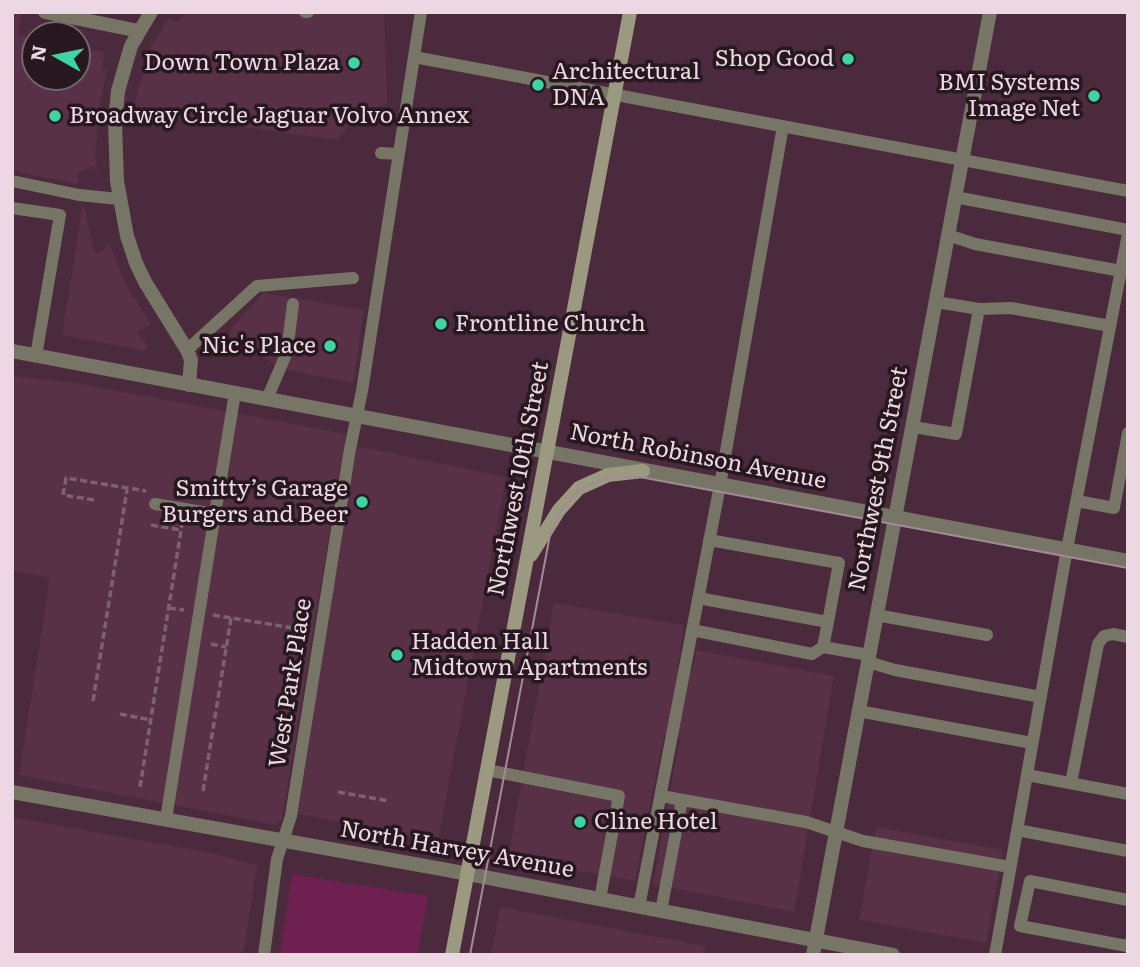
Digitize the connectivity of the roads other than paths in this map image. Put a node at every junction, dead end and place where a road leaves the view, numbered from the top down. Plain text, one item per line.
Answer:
1 (45, 12) edge
2 (151, 12) edge
3 (421, 12) edge
4 (630, 12) edge
5 (990, 12) edge
6 (139, 31) junction
7 (414, 57) junction
8 (613, 95) junction
9 (783, 126) junction
10 (381, 153) dead end
11 (399, 154) junction
12 (962, 160) junction
13 (12, 181) edge
14 (1128, 191) edge
15 (79, 195) junction
16 (955, 197) junction
17 (119, 199) junction
18 (12, 208) edge
19 (60, 215) junction
20 (1128, 232) edge
21 (948, 235) junction
22 (1121, 271) junction
23 (353, 278) dead end
24 (936, 302) junction
25 (293, 304) dead end
26 (979, 309) junction
27 (1110, 326) junction
28 (187, 350) junction
29 (12, 351) edge
30 (36, 356) junction
31 (189, 385) junction
32 (235, 393) junction
33 (267, 399) junction
34 (356, 416) junction
35 (913, 427) junction
36 (1128, 433) edge
37 (548, 452) junction
38 (643, 471) junction
39 (720, 485) junction
40 (153, 498) road end
41 (1077, 501) junction
42 (215, 514) junction
43 (895, 518) junction
44 (709, 540) junction
45 (1067, 550) junction
46 (1128, 561) edge
47 (526, 563) junction
48 (698, 598) junction
49 (876, 615) junction
50 (828, 622) junction
51 (692, 630) junction
52 (987, 635) dead end
53 (1128, 636) edge
54 (824, 647) junction
55 (868, 659) junction
56 (1041, 696) junction
57 (858, 712) junction
58 (1032, 743) junction
59 (487, 770) junction
60 (1027, 775) junction
61 (1070, 783) junction
62 (12, 792) edge
63 (1128, 794) edge
64 (661, 796) junction
65 (681, 800) junction
66 (166, 819) junction
67 (1017, 830) junction
68 (836, 832) junction
69 (281, 841) junction
70 (1128, 851) edge
71 (1010, 867) junction
72 (467, 875) junction
73 (600, 899) junction
74 (1128, 900) edge
75 (639, 907) junction
76 (661, 911) junction
77 (816, 940) junction
78 (1127, 946) edge
79 (264, 955) edge
80 (452, 955) edge
81 (813, 955) edge
82 (893, 955) edge
83 (995, 955) edge

1 - 6 street
2 - 6 street
3 - 7 lane, West Park Place
4 - 8 main road, Northwest 10th Street
5 - 12 street, Northwest 9th Street
6 - 17 street
7 - 8 lane
7 - 11 lane, West Park Place
8 - 9 lane
8 - 37 main road, Northwest 10th Street
9 - 12 lane
9 - 39 lane
10 - 11 lane
11 - 34 lane, West Park Place
12 - 14 lane
12 - 16 street, Northwest 9th Street
13 - 15 lane
15 - 17 lane
15 - 19 lane
16 - 20 lane
16 - 21 street, Northwest 9th Street
17 - 28 street
18 - 19 lane
19 - 30 lane
20 - 22 lane
21 - 22 lane
21 - 24 street, Northwest 9th Street
22 - 27 lane
23 - 28 lane
24 - 26 lane
24 - 35 street, Northwest 9th Street
25 - 33 lane
26 - 27 lane
26 - 35 lane
27 - 41 lane
28 - 31 street
29 - 30 street, North Robinson Avenue
30 - 31 street, North Robinson Avenue
31 - 32 street, North Robinson Avenue
32 - 33 street, North Robinson Avenue
32 - 42 lane
33 - 34 street, North Robinson Avenue
34 - 37 street, North Robinson Avenue
34 - 69 lane, West Park Place
35 - 43 street, Northwest 9th Street
36 - 41 lane
37 - 38 street, North Robinson Avenue
37 - 47 main road, Northwest 10th Street
38 - 39 street, North Robinson Avenue
38 - 47 main road
39 - 43 street, North Robinson Avenue
39 - 44 lane
40 - 42 lane
41 - 45 lane
42 - 66 lane
43 - 45 street, North Robinson Avenue
43 - 49 street, Northwest 9th Street
44 - 48 lane
44 - 50 lane
45 - 46 street, North Robinson Avenue
45 - 56 lane
47 - 59 main road, Northwest 10th Street
48 - 50 lane
48 - 51 lane
49 - 52 lane
49 - 55 street, Northwest 9th Street
50 - 54 lane
51 - 54 lane
51 - 64 lane
53 - 61 lane
54 - 55 lane
55 - 56 lane
55 - 57 street, Northwest 9th Street
56 - 58 lane
57 - 58 lane
57 - 68 street, Northwest 9th Street
58 - 60 lane
59 - 72 main road, Northwest 10th Street
59 - 73 lane
60 - 61 lane
60 - 67 lane
61 - 63 lane
62 - 66 street, North Harvey Avenue
64 - 65 lane
64 - 75 lane
65 - 68 lane
65 - 76 lane
66 - 69 street, North Harvey Avenue
67 - 70 lane
67 - 71 lane
68 - 71 lane
68 - 77 street, Northwest 9th Street
69 - 72 street, North Harvey Avenue
69 - 79 lane, West Park Place
71 - 83 lane
72 - 73 street, North Harvey Avenue
72 - 80 main road, Northwest 10th Street
73 - 75 street, North Harvey Avenue
74 - 78 lane
75 - 76 street, North Harvey Avenue
76 - 77 street, North Harvey Avenue
77 - 81 street, Northwest 9th Street
77 - 82 street, North Harvey Avenue

